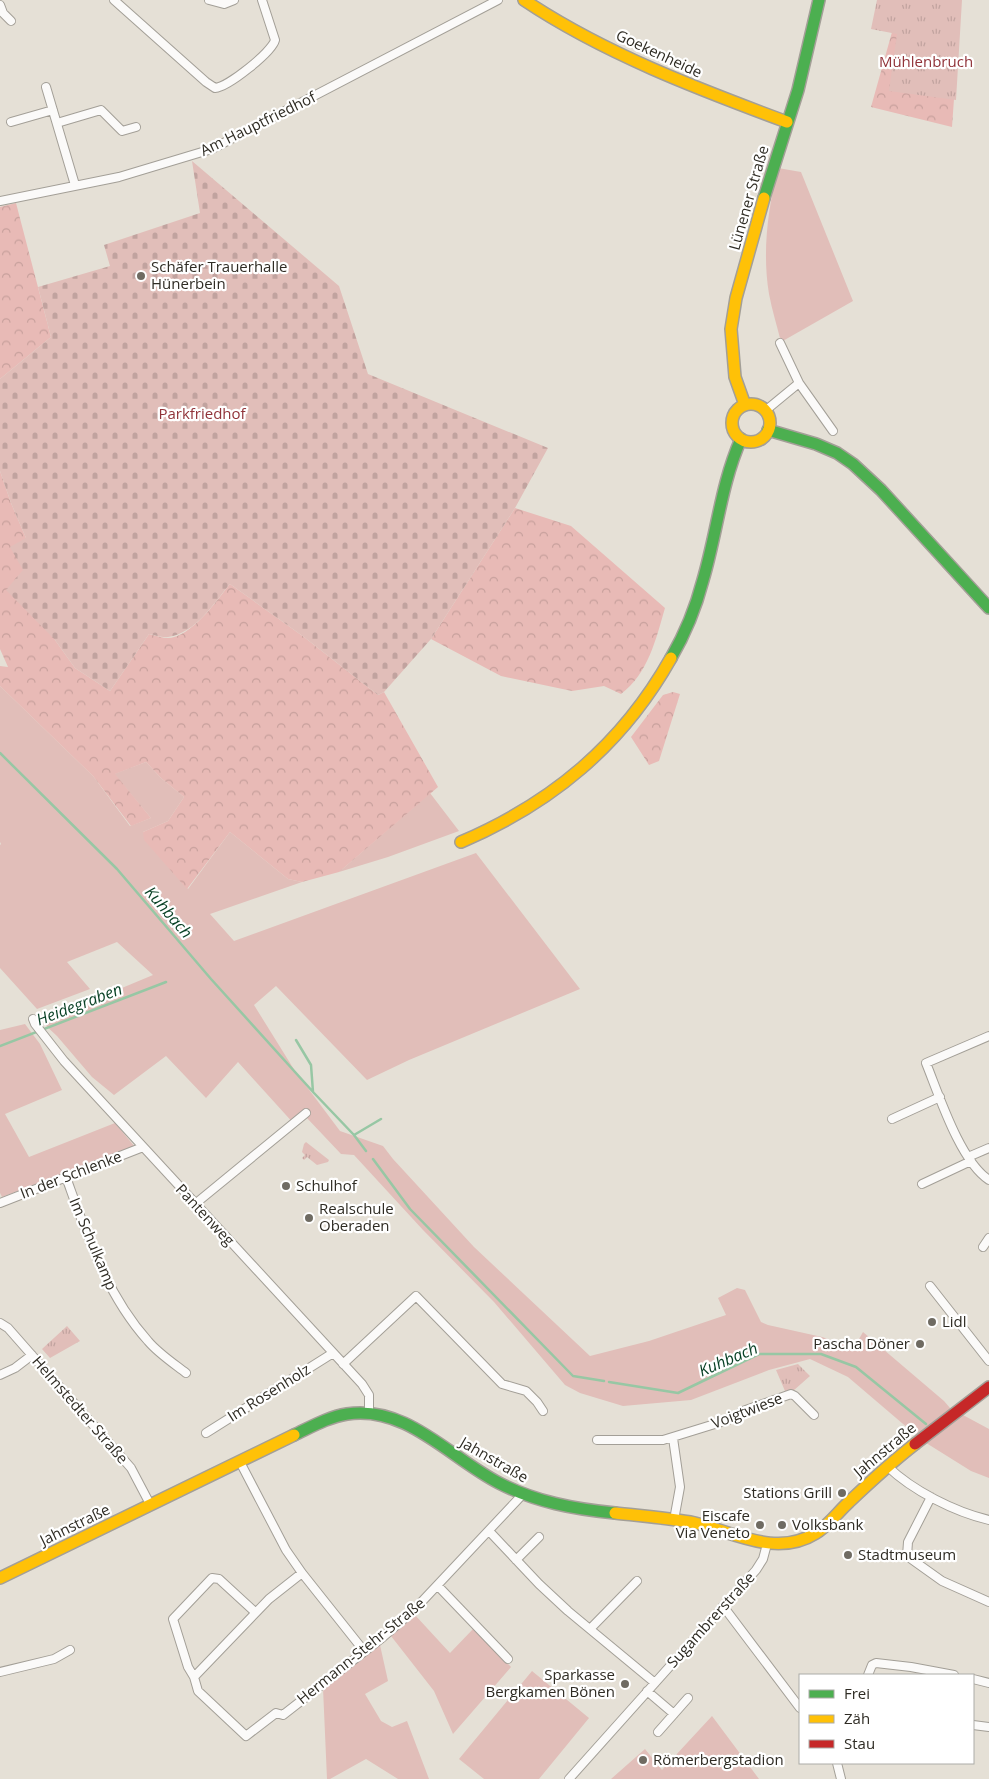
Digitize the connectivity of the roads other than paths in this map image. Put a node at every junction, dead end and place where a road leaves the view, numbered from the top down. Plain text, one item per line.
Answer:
1 (114, 0) edge
2 (209, 0) edge
3 (234, 0) edge
4 (262, 0) edge
5 (498, 0) edge
6 (524, 0) edge
7 (819, 0) edge
8 (0, 5) edge
9 (10, 21) dead end
10 (46, 87) dead end
11 (53, 110) junction
12 (11, 122) dead end
13 (787, 122) junction
14 (57, 123) junction
15 (136, 127) dead end
16 (75, 185) junction
17 (0, 201) edge
18 (780, 343) dead end
19 (799, 383) junction
20 (745, 405) junction
21 (765, 410) junction
22 (768, 430) junction
23 (833, 431) dead end
24 (741, 438) junction
25 (989, 608) edge
26 (460, 842) dead end
27 (35, 1023) dead end
28 (989, 1036) edge
29 (940, 1098) junction
30 (306, 1113) dead end
31 (892, 1119) dead end
32 (143, 1147) junction
33 (989, 1148) edge
34 (969, 1159) junction
35 (66, 1177) junction
36 (989, 1180) edge
37 (922, 1184) dead end
38 (0, 1203) edge
39 (195, 1204) junction
40 (989, 1238) edge
41 (983, 1247) dead end
42 (930, 1286) dead end
43 (0, 1322) edge
44 (333, 1353) junction
45 (32, 1355) junction
46 (989, 1361) edge
47 (343, 1364) junction
48 (186, 1373) dead end
49 (0, 1375) edge
50 (989, 1387) edge
51 (543, 1411) dead end
52 (369, 1412) junction
53 (814, 1415) dead end
54 (206, 1433) dead end
55 (673, 1438) junction
56 (597, 1440) dead end
57 (240, 1462) junction
58 (887, 1466) junction
59 (523, 1494) junction
60 (932, 1497) junction
61 (150, 1504) junction
62 (674, 1520) junction
63 (989, 1520) edge
64 (489, 1531) junction
65 (539, 1537) dead end
66 (767, 1544) junction
67 (516, 1560) junction
68 (302, 1573) junction
69 (0, 1578) edge
70 (637, 1581) dead end
71 (438, 1586) junction
72 (989, 1602) edge
73 (723, 1606) junction
74 (255, 1612) junction
75 (590, 1629) junction
76 (70, 1650) dead end
77 (364, 1651) junction
78 (508, 1659) dead end
79 (0, 1672) edge
80 (868, 1674) edge
81 (949, 1674) edge
82 (194, 1677) junction
83 (974, 1679) edge
84 (655, 1683) junction
85 (989, 1684) edge
86 (647, 1692) junction
87 (688, 1698) dead end
88 (799, 1707) edge
89 (674, 1714) junction
90 (974, 1725) edge
91 (989, 1727) edge
92 (658, 1732) dead end
93 (838, 1764) edge
94 (569, 1779) edge
95 (841, 1779) edge

1 - 4 street
2 - 3 street
5 - 16 street, Am Hauptfriedhof
6 - 13 main road, Goekenheide
7 - 13 main road, Lünener Straße
8 - 9 street
10 - 11 street
11 - 12 street
11 - 14 street
13 - 20 main road, Lünener Straße
14 - 15 street
14 - 16 street
16 - 17 street, Am Hauptfriedhof
18 - 19 street
19 - 21 street
19 - 23 street
20 - 21 main road
20 - 24 main road
21 - 22 main road
22 - 24 main road
22 - 25 main road
24 - 26 main road
27 - 32 street, Pantenweg
28 - 29 street
29 - 31 street
29 - 34 street
30 - 39 street
32 - 35 street, In der Schlenke
32 - 39 street, Pantenweg
33 - 34 street
34 - 36 street
34 - 37 street
35 - 38 street, In der Schlenke
35 - 48 street, Im Schulkamp
39 - 44 street, Pantenweg
40 - 41 street
42 - 46 street
43 - 45 street, Helmstedter Straße
44 - 47 street, Pantenweg
44 - 54 street, Im Rosenholz
45 - 49 street
45 - 61 street, Helmstedter Straße
47 - 51 street
47 - 52 street, Pantenweg
50 - 58 main road, Jahnstraße
52 - 57 main road, Jahnstraße
52 - 59 main road, Jahnstraße
53 - 55 street, Voigtwiese
55 - 56 street, Voigtwiese
55 - 62 street
57 - 61 main road, Jahnstraße
57 - 68 street
58 - 60 street
58 - 66 main road, Jahnstraße
59 - 62 main road, Jahnstraße
59 - 64 street, Hermann-Stehr-Straße
60 - 63 street
60 - 72 street
61 - 69 main road, Jahnstraße
62 - 66 main road, Jahnstraße
64 - 67 street
64 - 71 street, Hermann-Stehr-Straße
65 - 67 street
66 - 73 street, Sugambrerstraße
67 - 75 street
68 - 74 street
68 - 77 street
70 - 75 street
71 - 77 street, Hermann-Stehr-Straße
71 - 78 street, Hermann-Stehr-Straße
73 - 84 street, Sugambrerstraße
73 - 88 street
74 - 82 street
74 - 82 street
75 - 84 street
76 - 79 street
77 - 82 street, Hermann-Stehr-Straße
80 - 81 street
83 - 85 street
84 - 86 street, Sugambrerstraße
86 - 89 street
86 - 94 street, Sugambrerstraße
87 - 89 street
89 - 92 street
90 - 91 street
93 - 95 street

